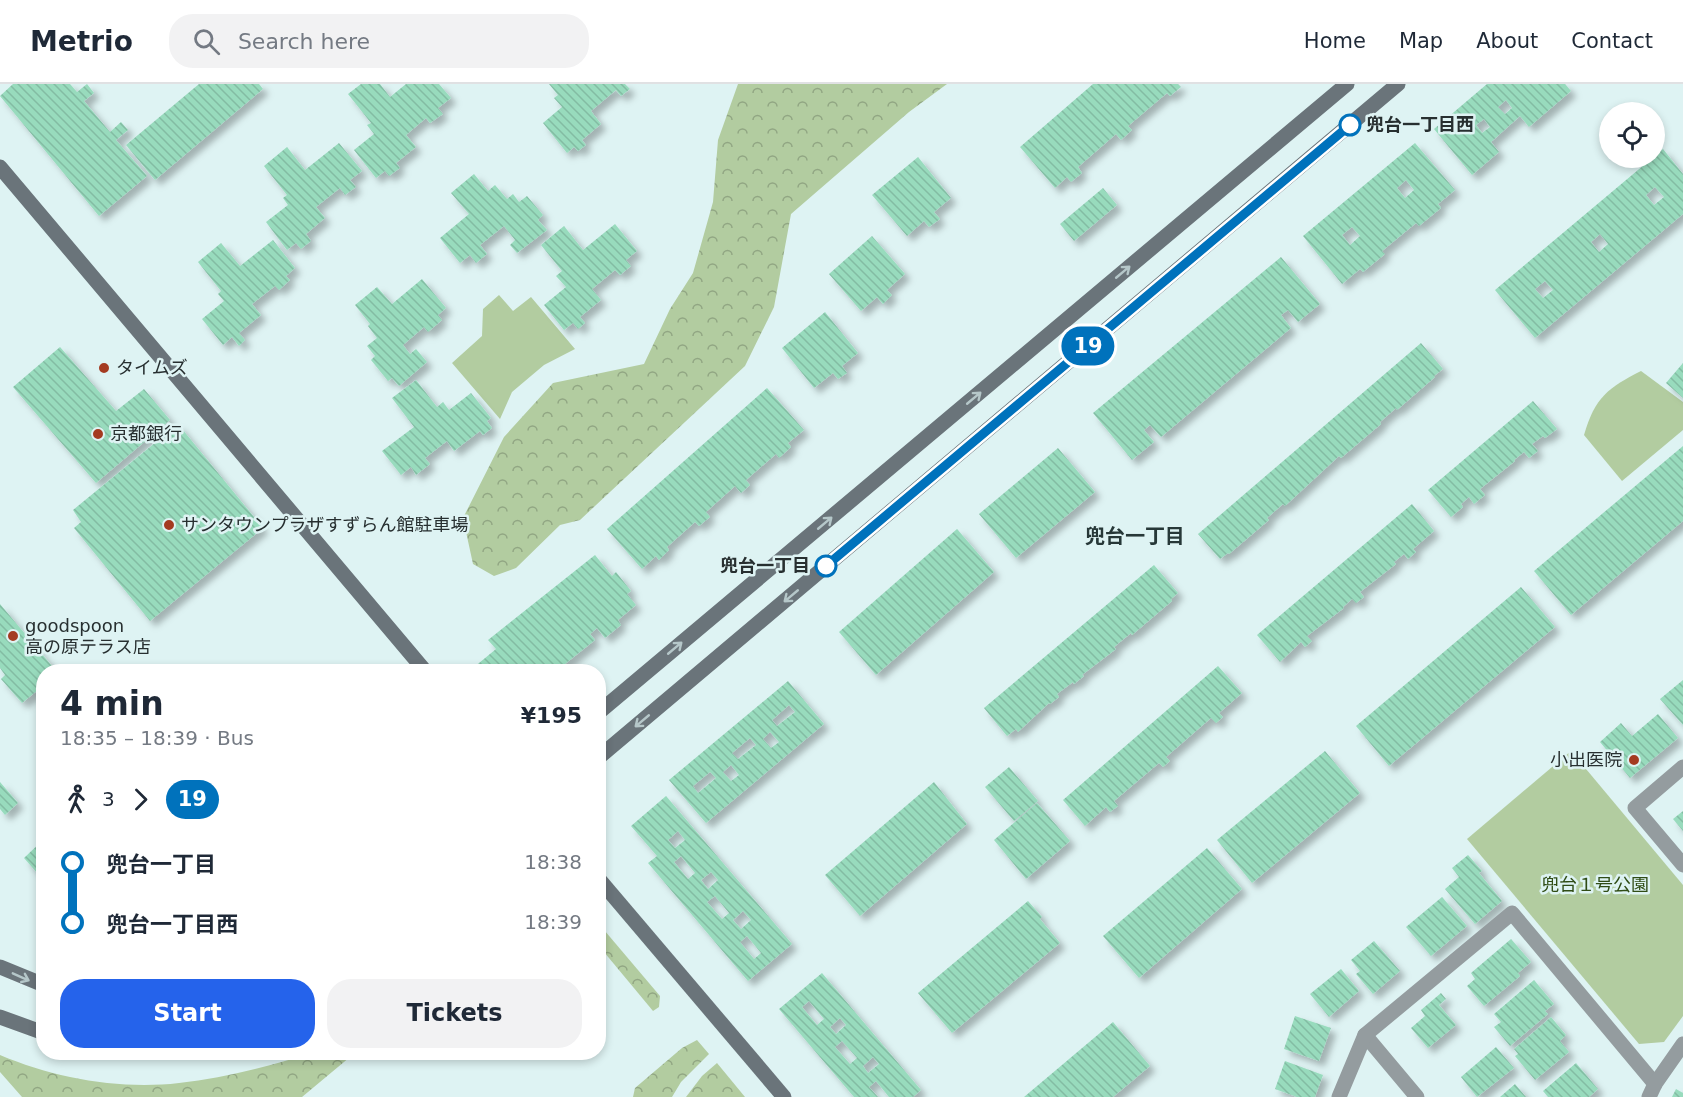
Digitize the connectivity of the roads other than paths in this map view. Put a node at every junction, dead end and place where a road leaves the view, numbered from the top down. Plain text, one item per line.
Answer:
1 (1347, 84) edge
2 (1398, 84) edge
3 (0, 167) edge
4 (419, 664) edge
5 (606, 706) edge
6 (606, 751) edge
7 (1683, 767) edge
8 (1683, 865) edge
9 (606, 887) edge
10 (0, 967) edge
11 (36, 982) edge
12 (0, 1017) edge
13 (36, 1031) edge
14 (1365, 1035) junction
15 (1683, 1044) edge
16 (1652, 1090) edge
17 (784, 1097) edge
18 (1339, 1097) edge
19 (1417, 1097) edge

5 -> 1 street
2 -> 6 street
3 - 4 street
7 - 8 street
9 - 17 street
10 -> 11 street
12 - 13 street
14 - 16 street
14 - 18 street
14 - 19 street
15 - 16 street

